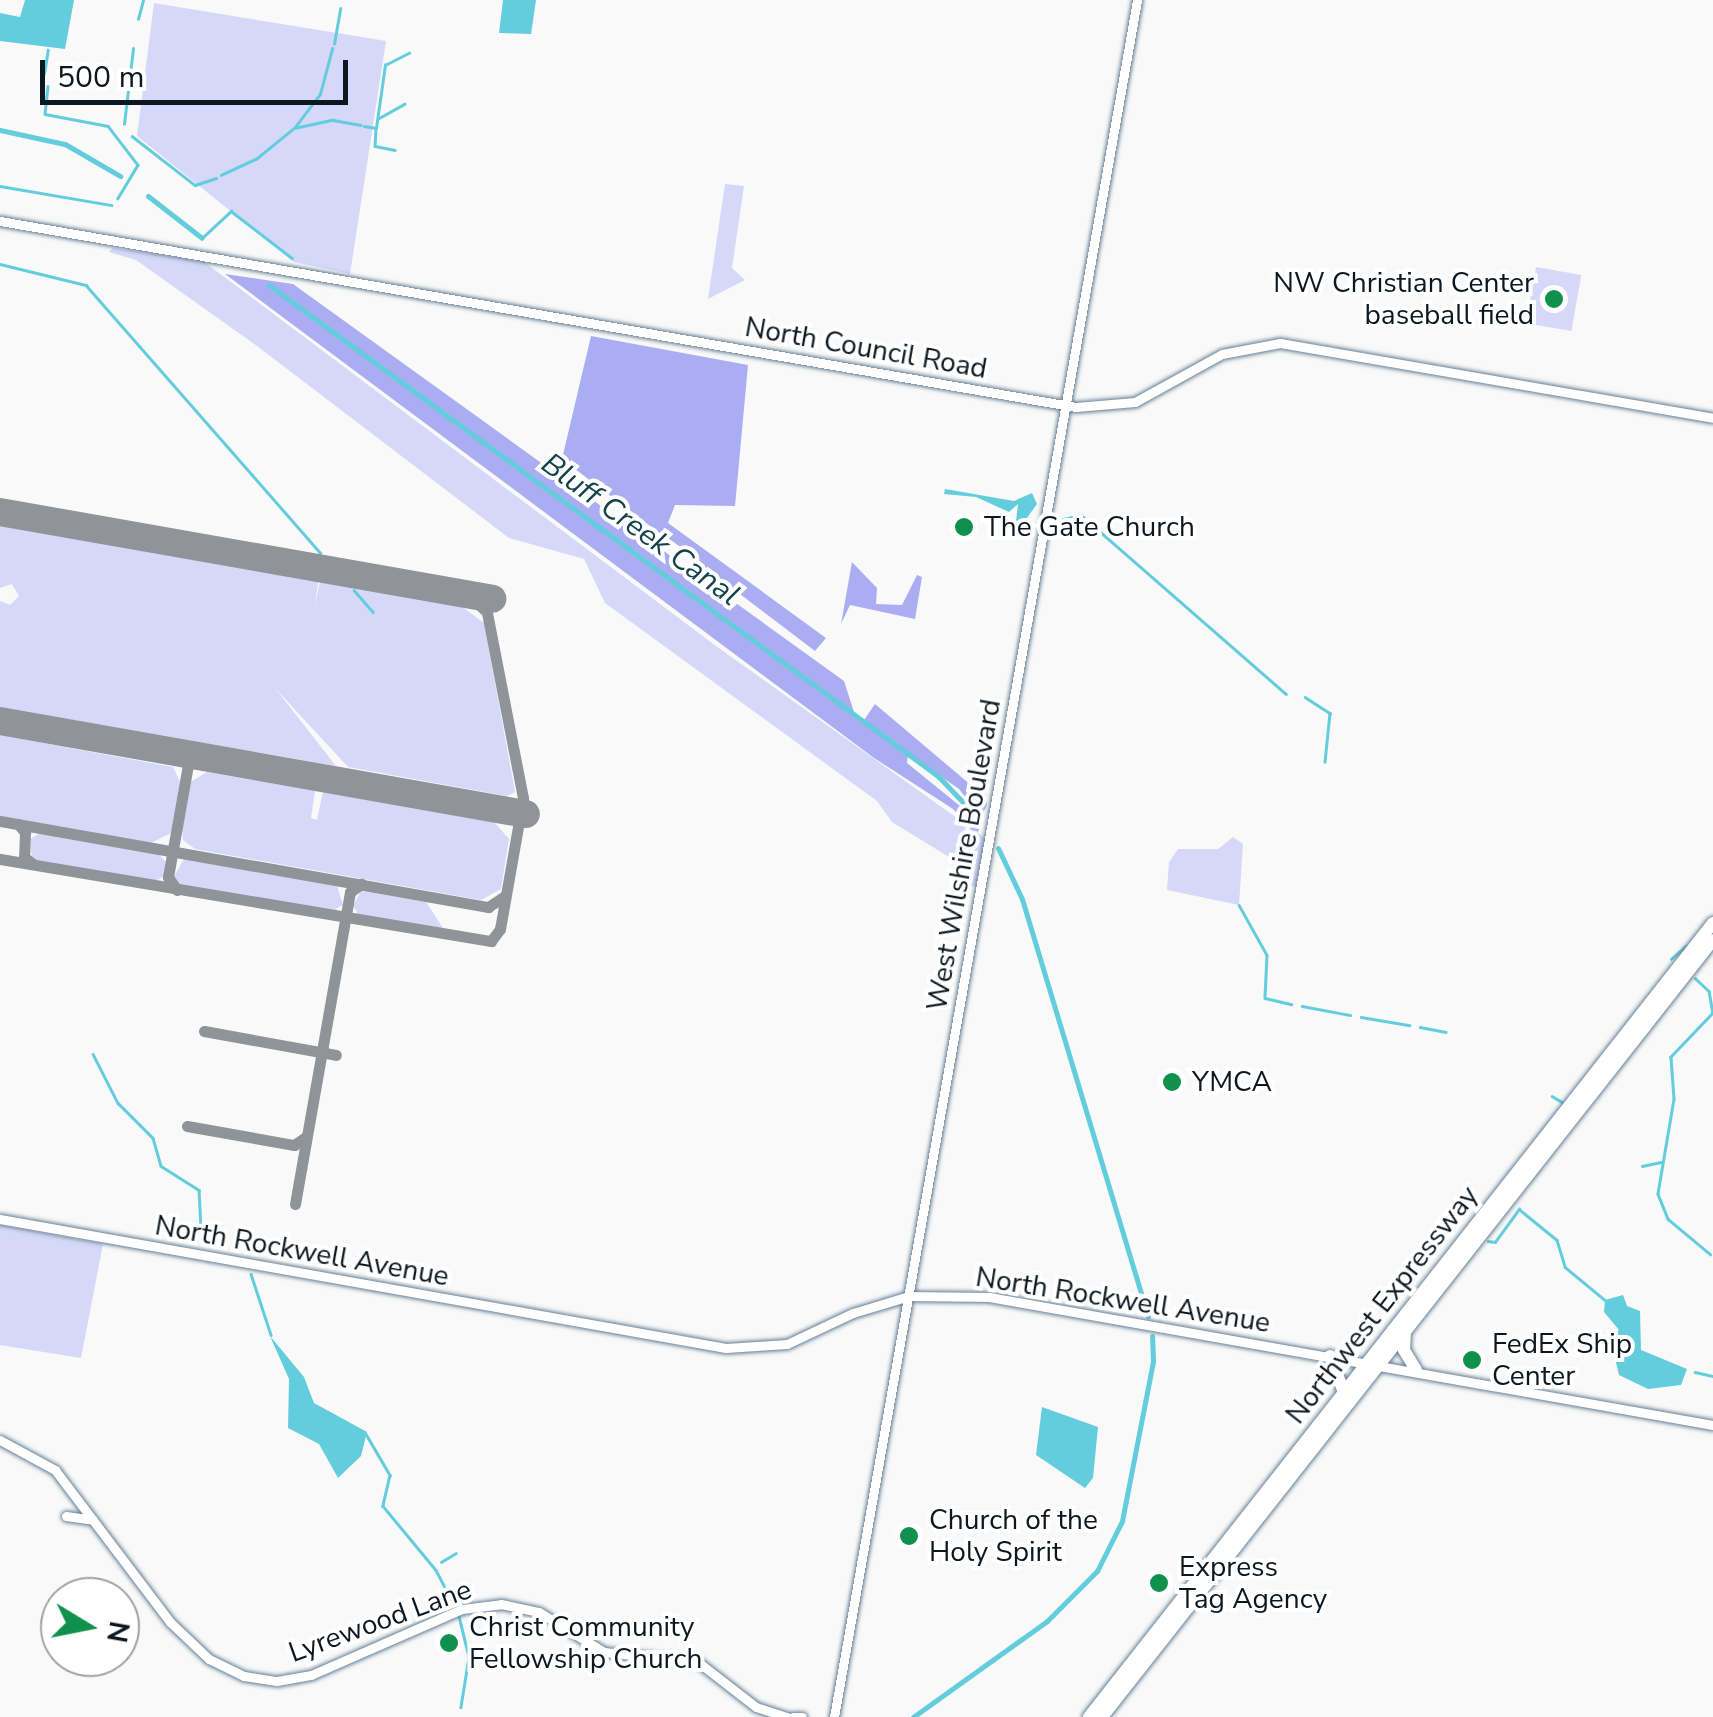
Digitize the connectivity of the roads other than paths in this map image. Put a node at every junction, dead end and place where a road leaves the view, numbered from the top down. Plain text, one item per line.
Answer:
1 (1137, 0) edge
2 (0, 220) edge
3 (1066, 406) junction
4 (1713, 418) edge
5 (1713, 923) edge
6 (1713, 940) edge
7 (1491, 1206) junction
8 (0, 1219) edge
9 (909, 1296) junction
10 (1418, 1316) junction
11 (1405, 1332) junction
12 (1330, 1356) junction
13 (1373, 1364) junction
14 (1416, 1370) junction
15 (1344, 1392) junction
16 (1713, 1425) edge
17 (0, 1440) edge
18 (1284, 1478) junction
19 (66, 1516) dead end
20 (95, 1521) junction
21 (1199, 1586) junction
22 (1145, 1645) junction
23 (790, 1717) edge
24 (802, 1717) edge
25 (834, 1717) edge
26 (1096, 1717) edge

1 - 3 main road, West Wilshire Boulevard
2 - 3 main road, North Council Road
3 - 4 main road, North Council Road
3 - 9 main road, West Wilshire Boulevard
5 - 7 highway, Northwest Expressway
6 - 10 highway, Northwest Expressway
7 - 10 highway
7 - 13 highway, Northwest Expressway
8 - 9 main road, North Rockwell Avenue
9 - 12 main road, North Rockwell Avenue
9 - 25 main road, West Wilshire Boulevard
10 - 11 highway, Northwest Expressway
11 - 13 highway, Northwest Expressway
11 - 14 highway
12 - 13 main road, North Rockwell Avenue
12 - 15 highway
13 - 14 main road, North Rockwell Avenue
13 - 15 highway, Northwest Expressway
13 - 18 highway, Northwest Expressway
14 - 16 main road, North Rockwell Avenue
15 - 18 highway, Northwest Expressway
17 - 20 main road, Lyrewood Lane
18 - 21 highway, Northwest Expressway
18 - 21 highway, Northwest Expressway
19 - 20 main road
20 - 23 main road, Lyrewood Lane
21 - 22 highway, Northwest Expressway
21 - 26 highway, Northwest Expressway
22 - 26 highway, Northwest Expressway
22 - 26 highway
23 - 24 main road, Lyrewood Lane

